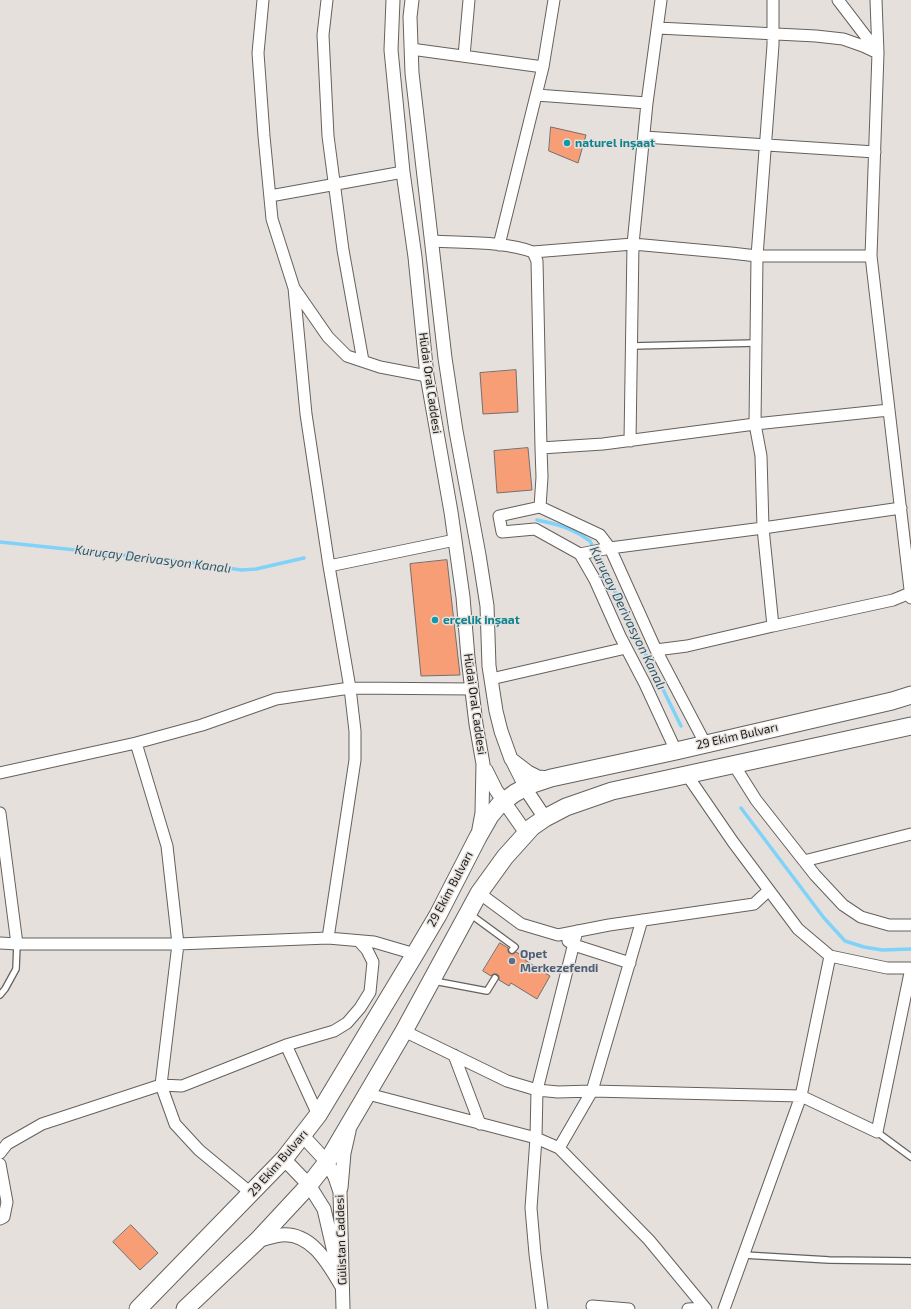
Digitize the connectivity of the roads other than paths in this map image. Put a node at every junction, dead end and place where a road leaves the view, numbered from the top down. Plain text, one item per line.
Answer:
1 (262, 0) edge
2 (328, 0) edge
3 (393, 0) edge
4 (412, 0) edge
5 (469, 0) edge
6 (554, 0) edge
7 (661, 0) edge
8 (774, 0) edge
9 (838, 0) edge
10 (876, 0) edge
11 (658, 28) junction
12 (773, 34) junction
13 (411, 49) junction
14 (878, 53) junction
15 (464, 56) junction
16 (543, 67) junction
17 (536, 95) junction
18 (647, 103) junction
19 (644, 137) junction
20 (766, 145) junction
21 (875, 152) junction
22 (403, 172) junction
23 (334, 183) junction
24 (270, 196) junction
25 (432, 241) junction
26 (499, 244) junction
27 (633, 244) junction
28 (533, 252) junction
29 (757, 256) junction
30 (871, 256) junction
31 (294, 288) junction
32 (756, 343) junction
33 (632, 346) junction
34 (363, 361) junction
35 (426, 376) junction
36 (889, 410) junction
37 (755, 424) junction
38 (630, 441) junction
39 (541, 448) junction
40 (540, 507) junction
41 (901, 508) junction
42 (763, 528) junction
43 (456, 540) junction
44 (606, 549) junction
45 (583, 553) junction
46 (329, 566) junction
47 (911, 596) edge
48 (773, 626) junction
49 (626, 648) junction
50 (656, 650) junction
51 (491, 679) junction
52 (350, 688) junction
53 (472, 689) junction
54 (911, 695) edge
55 (911, 726) edge
56 (136, 743) junction
57 (705, 743) junction
58 (676, 751) junction
59 (509, 754) junction
60 (483, 764) junction
61 (734, 765) junction
62 (0, 773) edge
63 (687, 775) junction
64 (551, 778) junction
65 (526, 787) junction
66 (503, 801) junction
67 (0, 813) edge
68 (545, 818) junction
69 (526, 833) junction
70 (911, 834) edge
71 (478, 837) junction
72 (804, 861) junction
73 (768, 891) junction
74 (479, 893) junction
75 (468, 913) junction
76 (642, 920) junction
77 (911, 925) edge
78 (577, 931) junction
79 (558, 935) junction
80 (328, 938) junction
81 (359, 941) junction
82 (0, 943) edge
83 (17, 944) junction
84 (178, 944) junction
85 (574, 945) junction
86 (512, 950) dead end
87 (415, 954) junction
88 (830, 956) junction
89 (630, 963) junction
90 (911, 968) edge
91 (495, 978) dead end
92 (432, 980) junction
93 (0, 995) edge
94 (404, 1031) junction
95 (286, 1045) junction
96 (454, 1055) junction
97 (161, 1085) junction
98 (538, 1090) junction
99 (592, 1091) junction
100 (368, 1094) junction
101 (801, 1096) junction
102 (318, 1116) junction
103 (351, 1122) junction
104 (480, 1124) junction
105 (877, 1132) junction
106 (303, 1136) junction
107 (536, 1138) junction
108 (559, 1148) junction
109 (0, 1154) edge
110 (911, 1157) edge
111 (284, 1159) junction
112 (327, 1162) junction
113 (0, 1164) edge
114 (309, 1185) junction
115 (340, 1192) junction
116 (252, 1194) junction
117 (0, 1219) edge
118 (257, 1241) junction
119 (744, 1255) junction
120 (911, 1261) edge
121 (342, 1286) junction
122 (592, 1306) dead end
123 (706, 1308) edge
124 (138, 1309) edge
125 (185, 1309) edge
126 (343, 1309) edge
127 (542, 1309) edge
128 (629, 1309) edge
129 (688, 1309) edge
130 (724, 1309) edge

1 - 24 street
2 - 23 street
3 - 22 street, Hüdai Oral Caddesi
4 - 13 street, Hüdai Oral Caddesi
5 - 15 street
6 - 16 street
7 - 11 street
8 - 12 street
9 - 14 street
10 - 14 street
11 - 12 street
11 - 18 street
12 - 14 street
12 - 20 street
13 - 15 street
13 - 25 street, Hüdai Oral Caddesi
14 - 21 street
15 - 16 street
16 - 17 street
17 - 18 street
17 - 26 street
18 - 19 street
19 - 20 street
19 - 27 street
20 - 21 street
20 - 29 street
21 - 30 street
22 - 23 street
22 - 35 street, Hüdai Oral Caddesi
23 - 24 street
23 - 34 street
24 - 31 street
25 - 26 street
25 - 51 street, Hüdai Oral Caddesi
26 - 28 street
27 - 28 street
27 - 29 street
27 - 33 street
28 - 39 street
29 - 30 street
29 - 32 street
30 - 36 street
31 - 34 street
31 - 46 street
32 - 33 lane
32 - 37 street
33 - 38 street
34 - 35 street
35 - 43 street, Hüdai Oral Caddesi
36 - 37 street
36 - 41 street
37 - 38 street
37 - 42 street
38 - 39 street
39 - 40 street
40 - 44 street
40 - 45 street
41 - 42 street
41 - 47 street
42 - 44 street
42 - 48 street
43 - 46 street
43 - 53 street, Hüdai Oral Caddesi
44 - 45 street
44 - 50 street
45 - 49 street
46 - 52 street
47 - 48 street
48 - 50 street
49 - 51 street
49 - 58 street
50 - 57 street
51 - 59 street, Hüdai Oral Caddesi
52 - 53 street
52 - 56 street
52 - 80 street
53 - 60 street, Hüdai Oral Caddesi
54 - 57 main road, 29 Ekim Bulvarı
55 - 61 main road
56 - 62 street
56 - 84 street
57 - 58 main road, 29 Ekim Bulvarı
58 - 64 main road, 29 Ekim Bulvarı
59 - 64 street
59 - 65 street, Hüdai Oral Caddesi
60 - 66 street
60 - 71 street
61 - 63 main road
61 - 72 street
63 - 68 main road
63 - 73 street
64 - 65 main road, 29 Ekim Bulvarı
65 - 66 main road, 29 Ekim Bulvarı
65 - 68 street, Hüdai Oral Caddesi
66 - 69 street
66 - 71 main road, 29 Ekim Bulvarı
67 - 83 street
68 - 69 main road
69 - 74 main road
70 - 72 street
71 - 87 main road, 29 Ekim Bulvarı
72 - 77 street
73 - 76 street
73 - 88 street
74 - 75 main road
74 - 79 street
75 - 86 lane
75 - 92 main road
76 - 78 street
76 - 89 street
78 - 79 street
78 - 85 street
79 - 85 street
80 - 81 street
80 - 84 street
81 - 87 street
81 - 95 street
82 - 83 street
83 - 84 street
83 - 93 lane
84 - 97 street
85 - 89 street
85 - 98 street
87 - 102 main road, 29 Ekim Bulvarı
88 - 90 street
88 - 101 street
89 - 99 street
90 - 105 street
91 - 92 lane
92 - 94 main road
94 - 96 street
94 - 100 main road
95 - 97 street
95 - 102 street
96 - 98 street
96 - 104 street
97 - 109 street
97 - 116 street
98 - 99 street
98 - 107 street
99 - 101 street
99 - 108 street
100 - 103 main road
100 - 104 street
101 - 105 street
101 - 119 street
102 - 106 main road, 29 Ekim Bulvarı
103 - 112 main road
103 - 115 street
104 - 107 street
105 - 110 lane
106 - 111 main road, 29 Ekim Bulvarı
106 - 112 street, Gülistan Caddesi
107 - 108 street
107 - 127 street
108 - 123 street
111 - 114 street
111 - 116 main road, 29 Ekim Bulvarı
112 - 114 main road
112 - 115 street, Gülistan Caddesi
113 - 117 street
114 - 118 main road
114 - 121 street
115 - 121 street, Gülistan Caddesi
116 - 124 main road, 29 Ekim Bulvarı
118 - 121 street
118 - 125 main road
119 - 120 lane
119 - 130 street
121 - 126 street, Gülistan Caddesi
122 - 128 street
123 - 129 street

